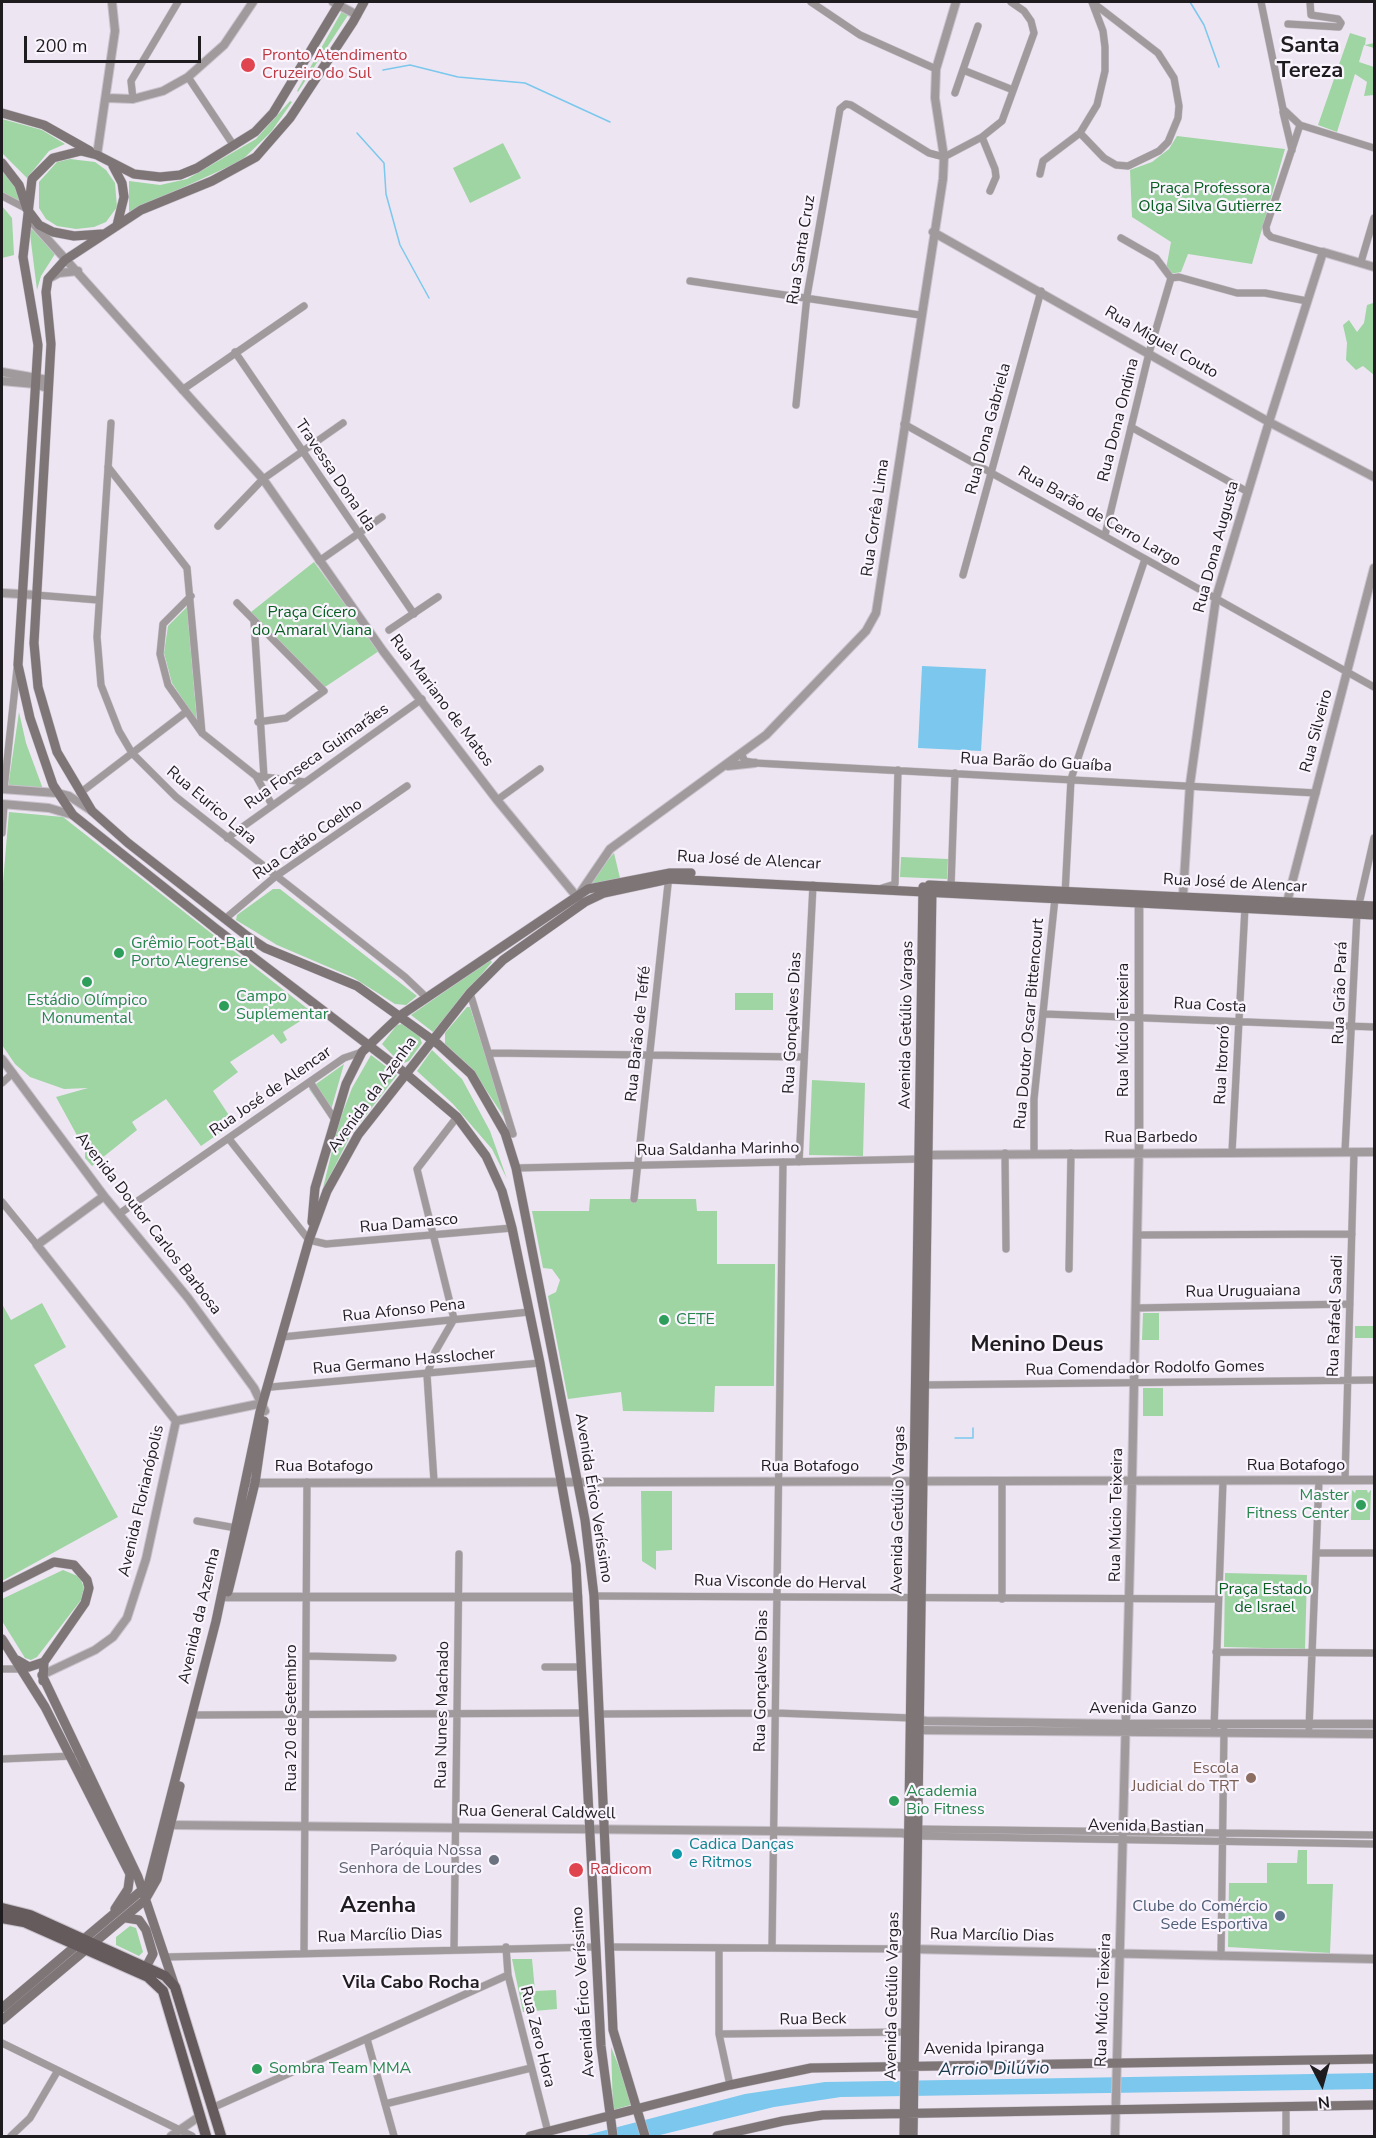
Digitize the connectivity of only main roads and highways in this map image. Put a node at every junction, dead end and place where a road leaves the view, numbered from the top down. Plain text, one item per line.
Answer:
1 (364, 2) edge
2 (337, 3) edge
3 (2, 112) edge
4 (97, 155) junction
5 (2, 164) edge
6 (113, 166) junction
7 (27, 209) junction
8 (117, 225) junction
9 (104, 233) junction
10 (669, 876) junction
11 (747, 876) junction
12 (801, 879) junction
13 (827, 880) junction
14 (727, 881) junction
15 (813, 885) junction
16 (927, 888) junction
17 (1062, 896) junction
18 (1139, 898) junction
19 (1287, 905) junction
20 (1374, 906) edge
21 (1358, 909) junction
22 (1374, 915) edge
23 (401, 1015) junction
24 (432, 1041) junction
25 (365, 1049) junction
26 (405, 1073) junction
27 (310, 1237) junction
28 (282, 1337) junction
29 (264, 1407) junction
30 (251, 1483) junction
31 (2, 1588) edge
32 (224, 1597) junction
33 (2, 1639) edge
34 (11, 1654) junction
35 (44, 1662) junction
36 (42, 1675) junction
37 (45, 1707) junction
38 (144, 1895) junction
39 (2, 1908) edge
40 (111, 1917) junction
41 (2, 1918) edge
42 (126, 1918) junction
43 (85, 1944) junction
44 (913, 1949) junction
45 (146, 1967) junction
46 (175, 1987) junction
47 (2, 2008) edge
48 (2, 2020) edge
49 (1374, 2059) edge
50 (910, 2070) junction
51 (1374, 2105) edge
52 (910, 2108) junction
53 (639, 2115) junction
54 (609, 2117) junction
55 (612, 2132) edge
56 (206, 2136) edge
57 (221, 2136) edge
58 (530, 2136) edge
59 (645, 2136) edge
60 (717, 2136) edge
61 (904, 2136) edge
62 (913, 2136) edge

1 - 8 main road
2 - 6 main road
3 - 4 main road
4 - 6 main road
4 - 7 main road
5 - 7 main road
6 - 8 main road
7 - 9 main road
7 - 25 main road, Avenida Érico Veríssimo
8 - 9 main road
9 - 23 main road, Avenida Érico Veríssimo
10 - 11 main road, Rua José de Alencar
10 - 14 main road, Rua José de Alencar
10 - 23 main road, Rua José de Alencar
10 - 24 main road, Rua José de Alencar
11 - 12 main road, Rua José de Alencar
11 - 14 main road
12 - 13 main road, Rua José de Alencar
12 - 15 main road
13 - 15 main road
13 - 16 main road, Rua José de Alencar
14 - 15 main road, Rua José de Alencar
15 - 16 main road, Rua José de Alencar
16 - 17 main road, Rua José de Alencar
16 - 17 main road, Rua José de Alencar
16 - 44 main road, Avenida Getúlio Vargas
17 - 18 main road, Rua José de Alencar
18 - 19 main road, Rua José de Alencar
18 - 19 main road, Rua José de Alencar
19 - 21 main road, Rua José de Alencar
20 - 21 main road, Rua José de Alencar
21 - 22 main road, Rua José de Alencar
23 - 24 main road, Avenida Érico Veríssimo
23 - 25 main road, Rua José de Alencar
24 - 26 main road, Avenida da Azenha
24 - 53 main road, Avenida Érico Veríssimo
25 - 26 main road, Avenida Érico Veríssimo
25 - 27 main road, Avenida da Azenha
26 - 27 main road, Avenida da Azenha
26 - 54 main road, Avenida Érico Veríssimo
27 - 28 main road, Avenida da Azenha
28 - 29 main road, Avenida da Azenha
28 - 29 main road, Avenida da Azenha
29 - 30 main road, Avenida da Azenha
30 - 32 main road, Avenida da Azenha
30 - 32 main road, Avenida da Azenha
31 - 35 main road
32 - 38 main road, Avenida da Azenha
32 - 38 main road, Avenida da Azenha
33 - 34 main road
34 - 35 main road
34 - 37 main road
35 - 36 main road
36 - 37 main road
36 - 38 main road
37 - 40 main road
38 - 40 main road
38 - 42 main road
38 - 46 main road
39 - 43 main road
40 - 43 main road
41 - 43 main road
42 - 43 main road
42 - 45 main road
43 - 45 main road
43 - 47 main road
43 - 48 main road
43 - 56 main road
44 - 50 main road, Avenida Getúlio Vargas
44 - 50 main road, Avenida Getúlio Vargas
45 - 46 main road
46 - 57 main road
49 - 50 main road, Avenida Ipiranga
50 - 52 main road, Avenida Getúlio Vargas
50 - 53 main road, Avenida Ipiranga
51 - 52 main road
52 - 60 main road
52 - 61 main road, Avenida Getúlio Vargas
52 - 62 main road, Avenida Getúlio Vargas
53 - 54 main road, Avenida Ipiranga
53 - 59 main road, Avenida Érico Veríssimo
54 - 55 main road, Avenida Érico Veríssimo
54 - 58 main road, Avenida Ipiranga

